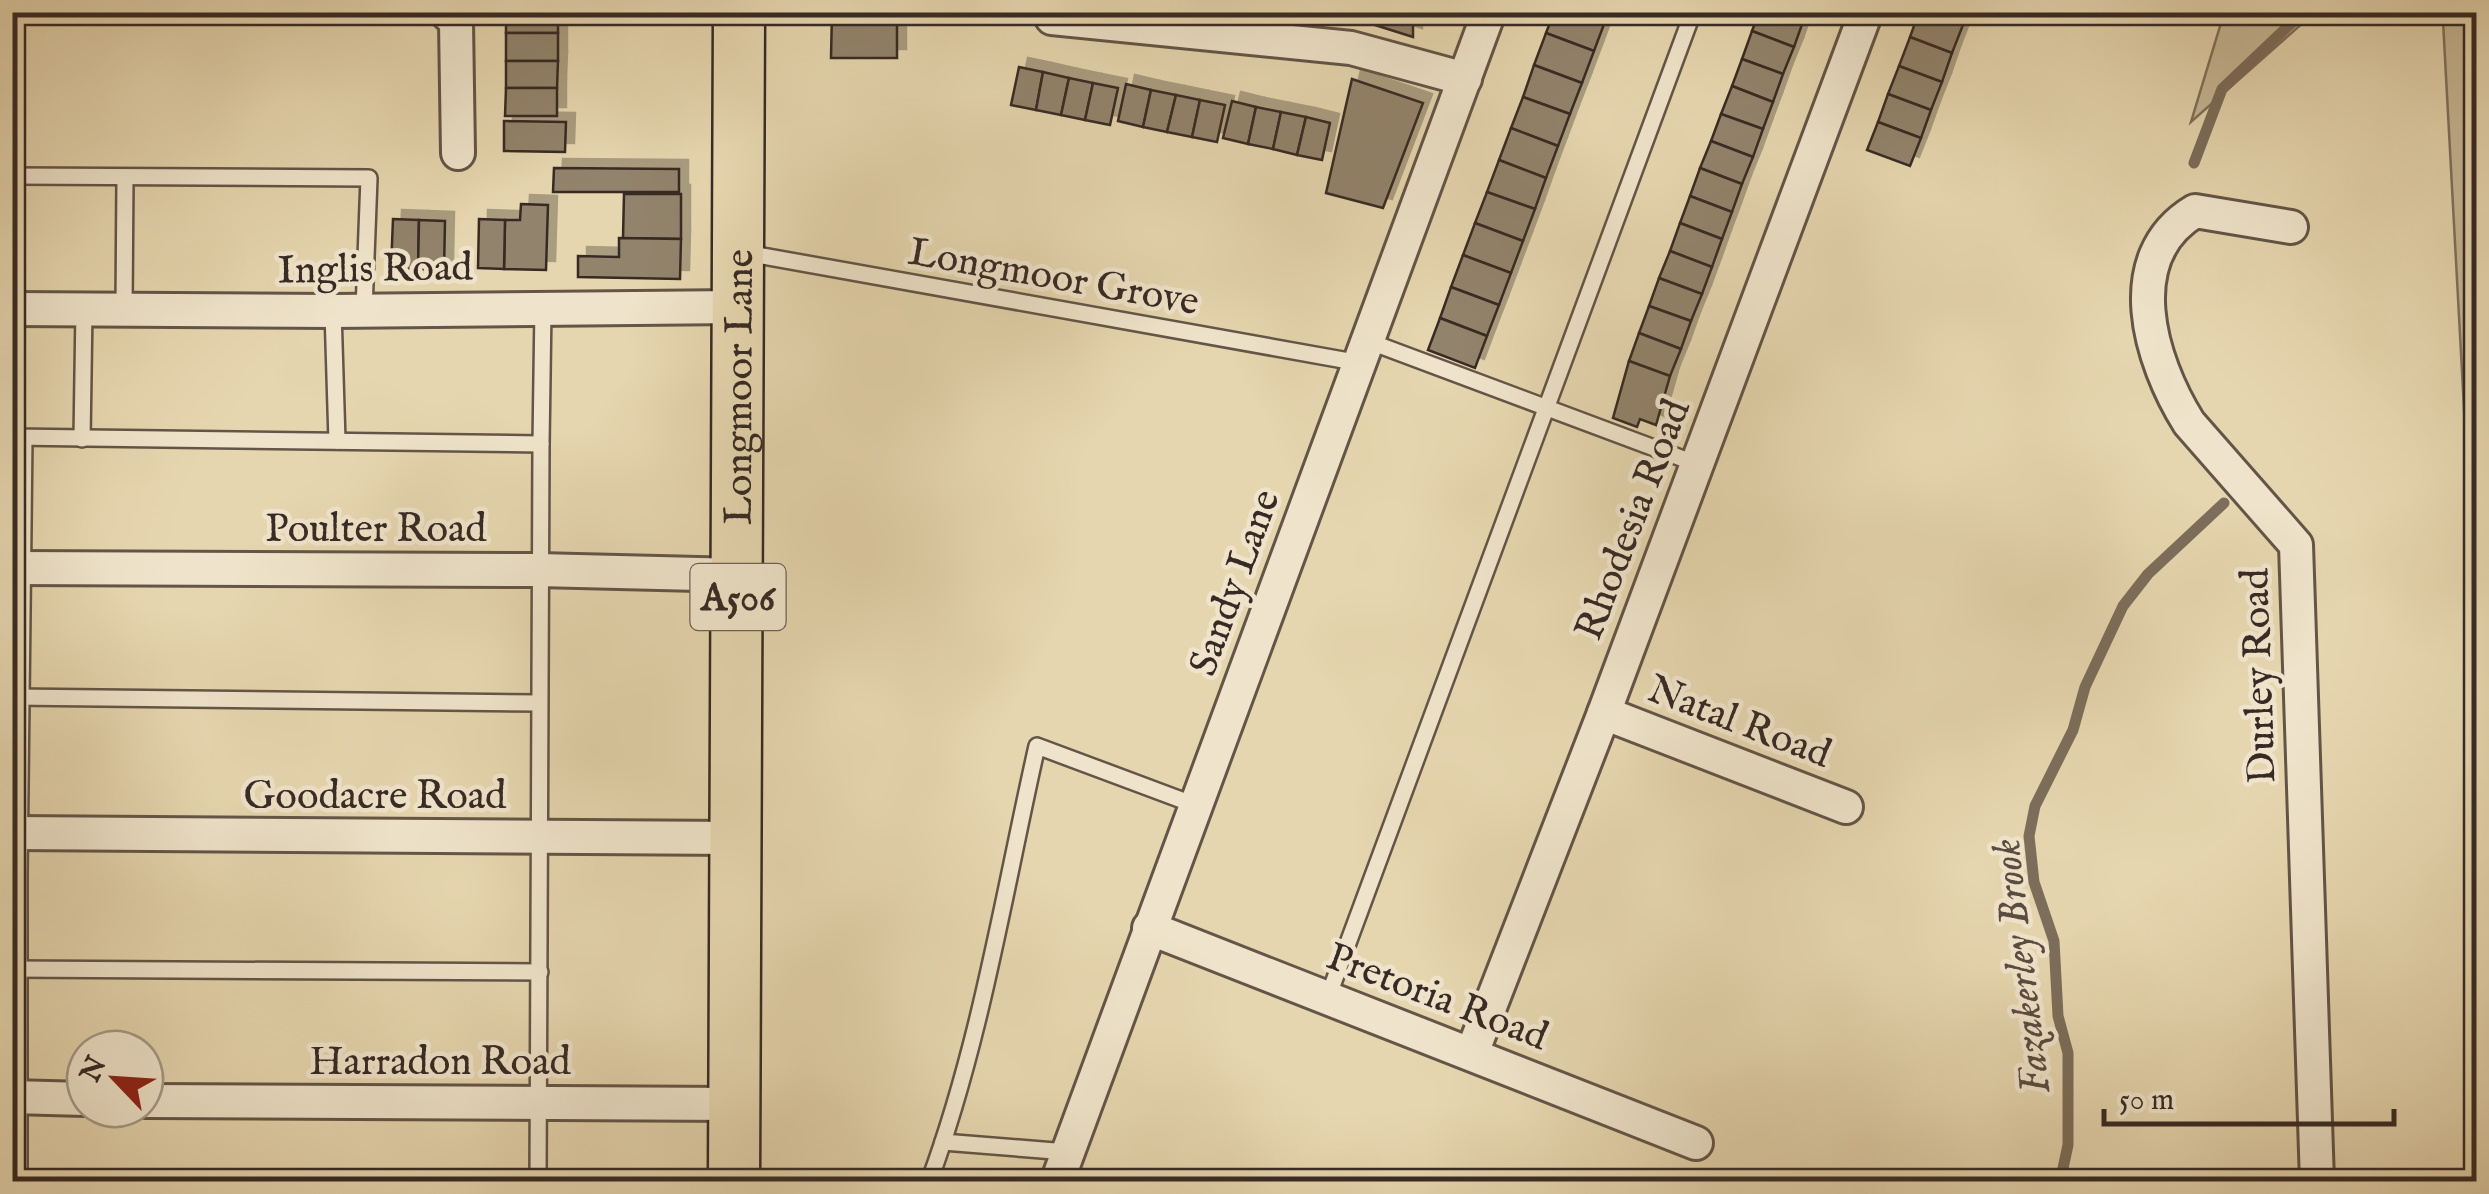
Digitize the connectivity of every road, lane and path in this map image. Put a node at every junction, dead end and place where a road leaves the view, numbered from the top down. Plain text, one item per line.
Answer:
1 (446, 12) edge
2 (739, 12) edge
3 (1489, 12) edge
4 (1692, 12) edge
5 (1866, 12) edge
6 (1052, 18) dead end
7 (1465, 79) junction
8 (458, 153) dead end
9 (12, 176) edge
10 (125, 177) junction
11 (2291, 227) dead end
12 (737, 252) junction
13 (738, 307) junction
14 (543, 308) junction
15 (12, 309) edge
16 (84, 309) junction
17 (124, 310) junction
18 (348, 310) junction
19 (1364, 352) junction
20 (1546, 408) junction
21 (18, 437) edge
22 (82, 439) junction
23 (337, 441) junction
24 (541, 444) junction
25 (1697, 464) junction
26 (18, 568) edge
27 (538, 570) junction
28 (738, 575) junction
29 (17, 697) edge
30 (539, 703) junction
31 (1604, 713) junction
32 (1195, 805) junction
33 (1846, 807) dead end
34 (16, 833) edge
35 (539, 838) junction
36 (737, 838) junction
37 (1149, 928) junction
38 (16, 969) edge
39 (540, 972) junction
40 (1328, 997) junction
41 (1472, 1054) junction
42 (16, 1098) edge
43 (65, 1099) edge
44 (165, 1101) edge
45 (539, 1102) junction
46 (734, 1104) junction
47 (943, 1142) junction
48 (1696, 1143) dead end
49 (1062, 1167) edge
50 (20, 1182) edge
51 (538, 1182) edge
52 (734, 1182) edge
53 (929, 1182) edge
54 (2317, 1182) edge

1 - 8 street
2 - 12 main road, Longmoor Lane / A506
3 - 7 street, Sandy Lane
4 - 20 lane
5 - 25 street, Rhodesia Road
6 - 7 street
7 - 19 street, Sandy Lane
9 - 10 lane
10 - 17 lane
10 - 18 lane
11 - 54 street, Durley Road
12 - 13 main road, Longmoor Lane / A506
12 - 19 lane, Longmoor Grove
13 - 14 street, Inglis Road
13 - 28 main road, Longmoor Lane / A506
14 - 18 street, Inglis Road
14 - 24 lane
15 - 16 street, Inglis Road
16 - 17 street, Inglis Road
16 - 22 lane
17 - 18 street, Inglis Road
18 - 23 lane
19 - 20 lane, Longmoor Grove
19 - 32 street, Sandy Lane
20 - 25 lane, Longmoor Grove
20 - 40 lane
21 - 22 lane
21 - 26 lane
22 - 23 lane
23 - 24 lane
24 - 27 lane
25 - 31 street, Rhodesia Road
26 - 27 street, Poulter Road
26 - 29 lane
27 - 28 street, Poulter Road
27 - 30 lane
28 - 36 main road, Longmoor Lane / A506
29 - 30 lane
29 - 34 lane
30 - 35 lane
31 - 33 street, Natal Road
31 - 41 street, Rhodesia Road
32 - 37 street, Sandy Lane
32 - 47 lane
34 - 35 street, Goodacre Road
34 - 38 lane
35 - 36 street, Goodacre Road
35 - 39 lane
36 - 46 main road, Longmoor Lane / A506
37 - 40 street, Pretoria Road
37 - 49 street, Sandy Lane
38 - 39 lane
38 - 42 lane
39 - 45 lane
40 - 41 street, Pretoria Road
41 - 48 street, Pretoria Road
42 - 43 street
42 - 50 lane
44 - 45 street, Harradon Road
45 - 46 street, Harradon Road
45 - 51 lane
46 - 52 main road, Longmoor Lane / A506
47 - 49 lane
47 - 53 lane

